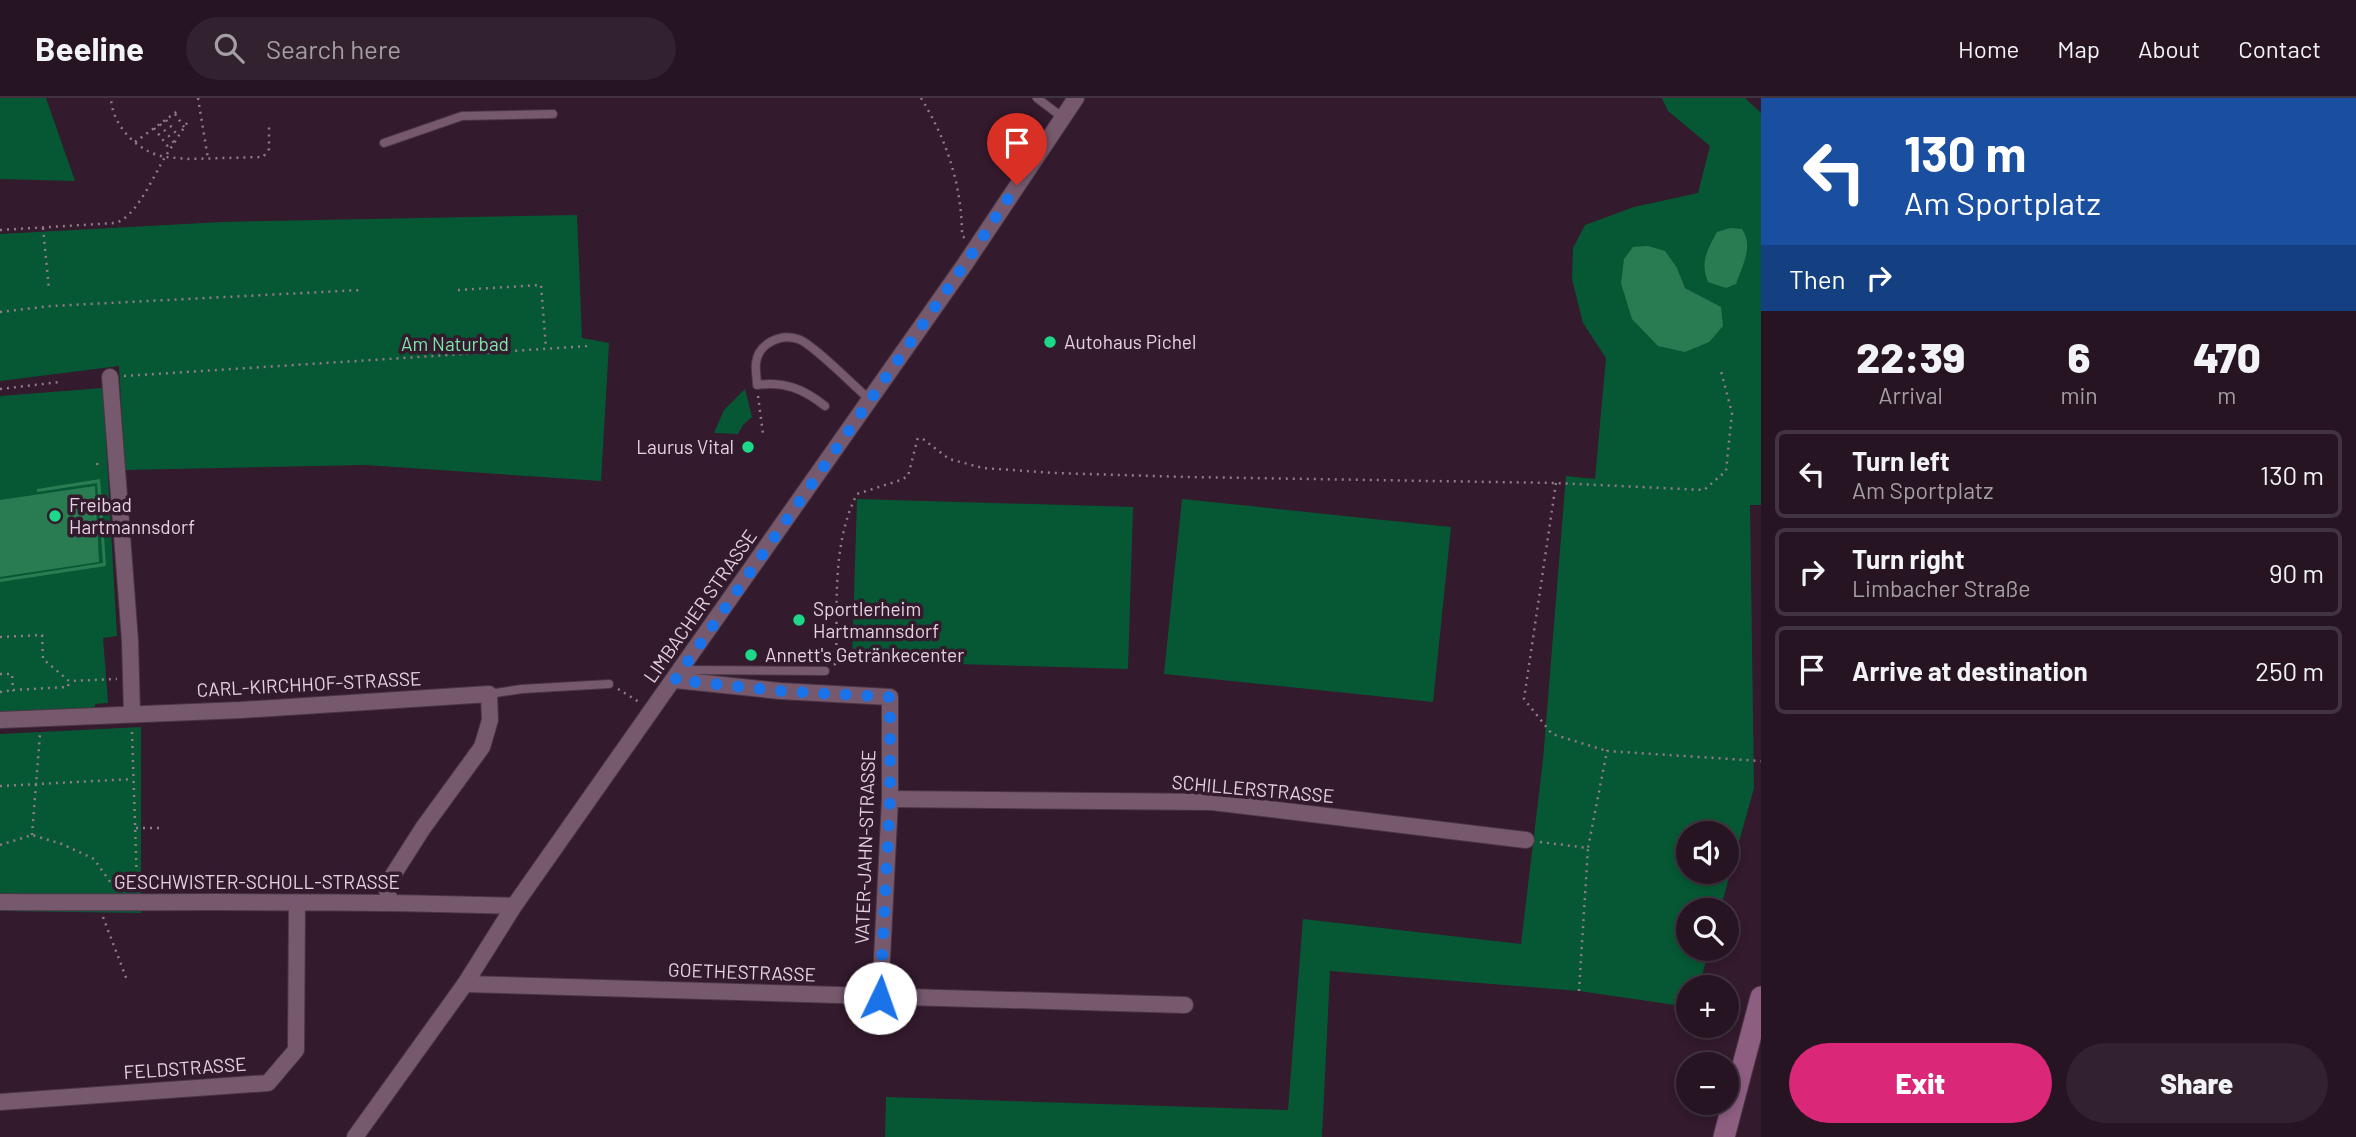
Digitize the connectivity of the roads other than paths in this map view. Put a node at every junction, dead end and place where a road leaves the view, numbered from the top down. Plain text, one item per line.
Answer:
1 (1037, 98) edge
2 (1076, 98) edge
3 (553, 114) dead end
4 (1062, 117) junction
5 (384, 143) dead end
6 (110, 377) road end
7 (870, 400) junction
8 (825, 406) dead end
9 (825, 671) road end
10 (678, 675) junction
11 (609, 684) road end
12 (489, 694) junction
13 (132, 714) junction
14 (0, 720) edge
15 (890, 799) junction
16 (1526, 840) road end
17 (0, 902) edge
18 (390, 902) junction
19 (297, 904) junction
20 (514, 906) junction
21 (465, 984) junction
22 (1761, 997) edge
23 (880, 998) junction
24 (1185, 1005) dead end
25 (0, 1102) edge
26 (355, 1137) edge
27 (1724, 1137) edge

1 - 4 lane
2 - 4 street, LIMBACHER STRASSE
3 - 5 lane
4 - 7 street, LIMBACHER STRASSE
6 - 13 street
7 - 8 lane
7 - 10 street, LIMBACHER STRASSE
9 - 10 lane
10 - 15 street, VATER-JAHN-STRASSE
10 - 20 street, LIMBACHER STRASSE
11 - 12 lane, CARL-KIRCHHOF-STRASSE
12 - 13 street, CARL-KIRCHHOF-STRASSE
12 - 18 street
13 - 14 street, CARL-KIRCHHOF-STRASSE
15 - 16 street, SCHILLERSTRASSE
15 - 23 street, VATER-JAHN-STRASSE
17 - 19 street, GESCHWISTER-SCHOLL-STRASSE
18 - 19 street, GESCHWISTER-SCHOLL-STRASSE
18 - 20 street, GESCHWISTER-SCHOLL-STRASSE
19 - 25 street, FELDSTRASSE
20 - 21 street, LIMBACHER STRASSE
21 - 23 street, GOETHESTRASSE
21 - 26 street, LIMBACHER STRASSE
22 - 27 main road
23 - 24 street, GOETHESTRASSE

